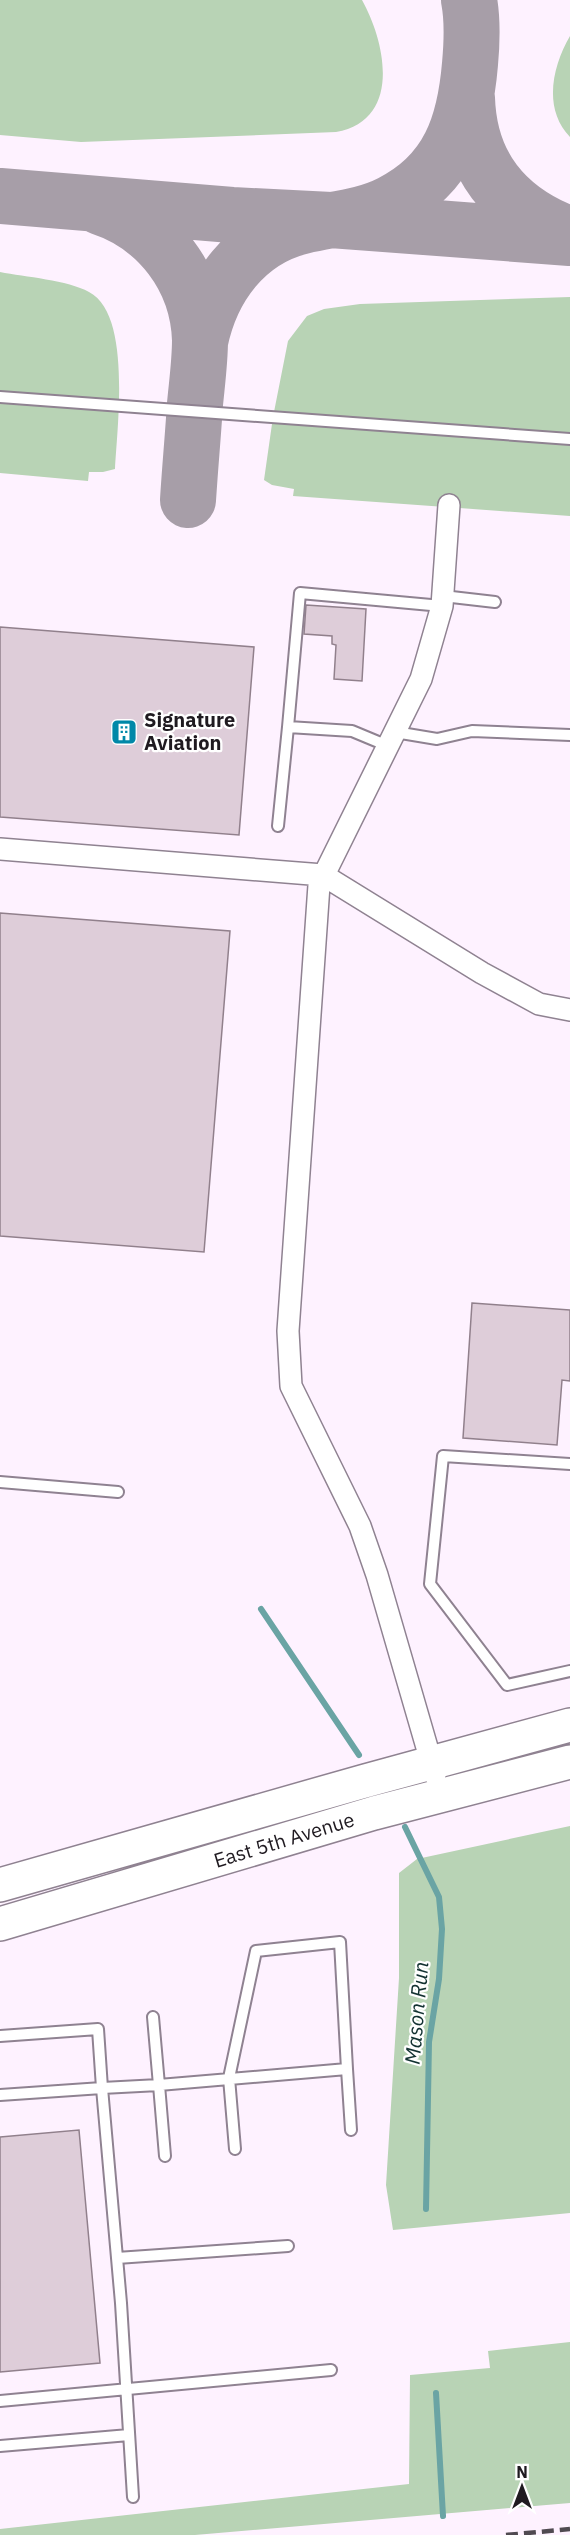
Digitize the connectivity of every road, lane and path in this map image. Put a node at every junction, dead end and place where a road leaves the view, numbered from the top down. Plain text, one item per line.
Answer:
1 (0, 397) edge
2 (570, 440) edge
3 (449, 505) dead end
4 (442, 601) junction
5 (495, 602) dead end
6 (288, 727) junction
7 (570, 735) edge
8 (391, 739) junction
9 (278, 826) dead end
10 (0, 849) edge
11 (323, 875) junction
12 (570, 1010) edge
13 (570, 1464) edge
14 (0, 1482) edge
15 (118, 1492) dead end
16 (570, 1671) edge
17 (570, 1725) edge
18 (432, 1762) junction
19 (570, 1762) edge
20 (441, 1796) junction
21 (0, 1886) edge
22 (0, 1924) edge
23 (153, 2017) dead end
24 (0, 2036) edge
25 (347, 2068) junction
26 (229, 2078) junction
27 (159, 2085) junction
28 (102, 2088) junction
29 (0, 2095) edge
30 (351, 2130) dead end
31 (235, 2149) dead end
32 (165, 2156) dead end
33 (288, 2246) dead end
34 (117, 2258) junction
35 (331, 2370) dead end
36 (126, 2390) junction
37 (0, 2401) edge
38 (129, 2435) junction
39 (0, 2446) edge
40 (133, 2497) dead end

1 - 2 lane
3 - 4 street
4 - 5 lane
4 - 6 lane
4 - 8 street
6 - 8 lane
6 - 9 lane
7 - 8 lane
8 - 11 street
10 - 11 street
11 - 12 street
11 - 18 street
13 - 16 lane
14 - 15 lane
17 - 18 main road, East 5th Avenue
18 - 20 street
18 - 21 main road, East 5th Avenue
19 - 20 main road, East 5th Avenue
20 - 22 main road, East 5th Avenue
23 - 27 lane
24 - 28 lane
25 - 26 lane
25 - 26 lane
25 - 30 lane
26 - 27 lane
26 - 31 lane
27 - 28 lane
27 - 32 lane
28 - 29 lane
28 - 34 lane
33 - 34 lane
34 - 36 lane
35 - 36 lane
36 - 37 lane
36 - 38 lane
38 - 39 lane
38 - 40 lane

